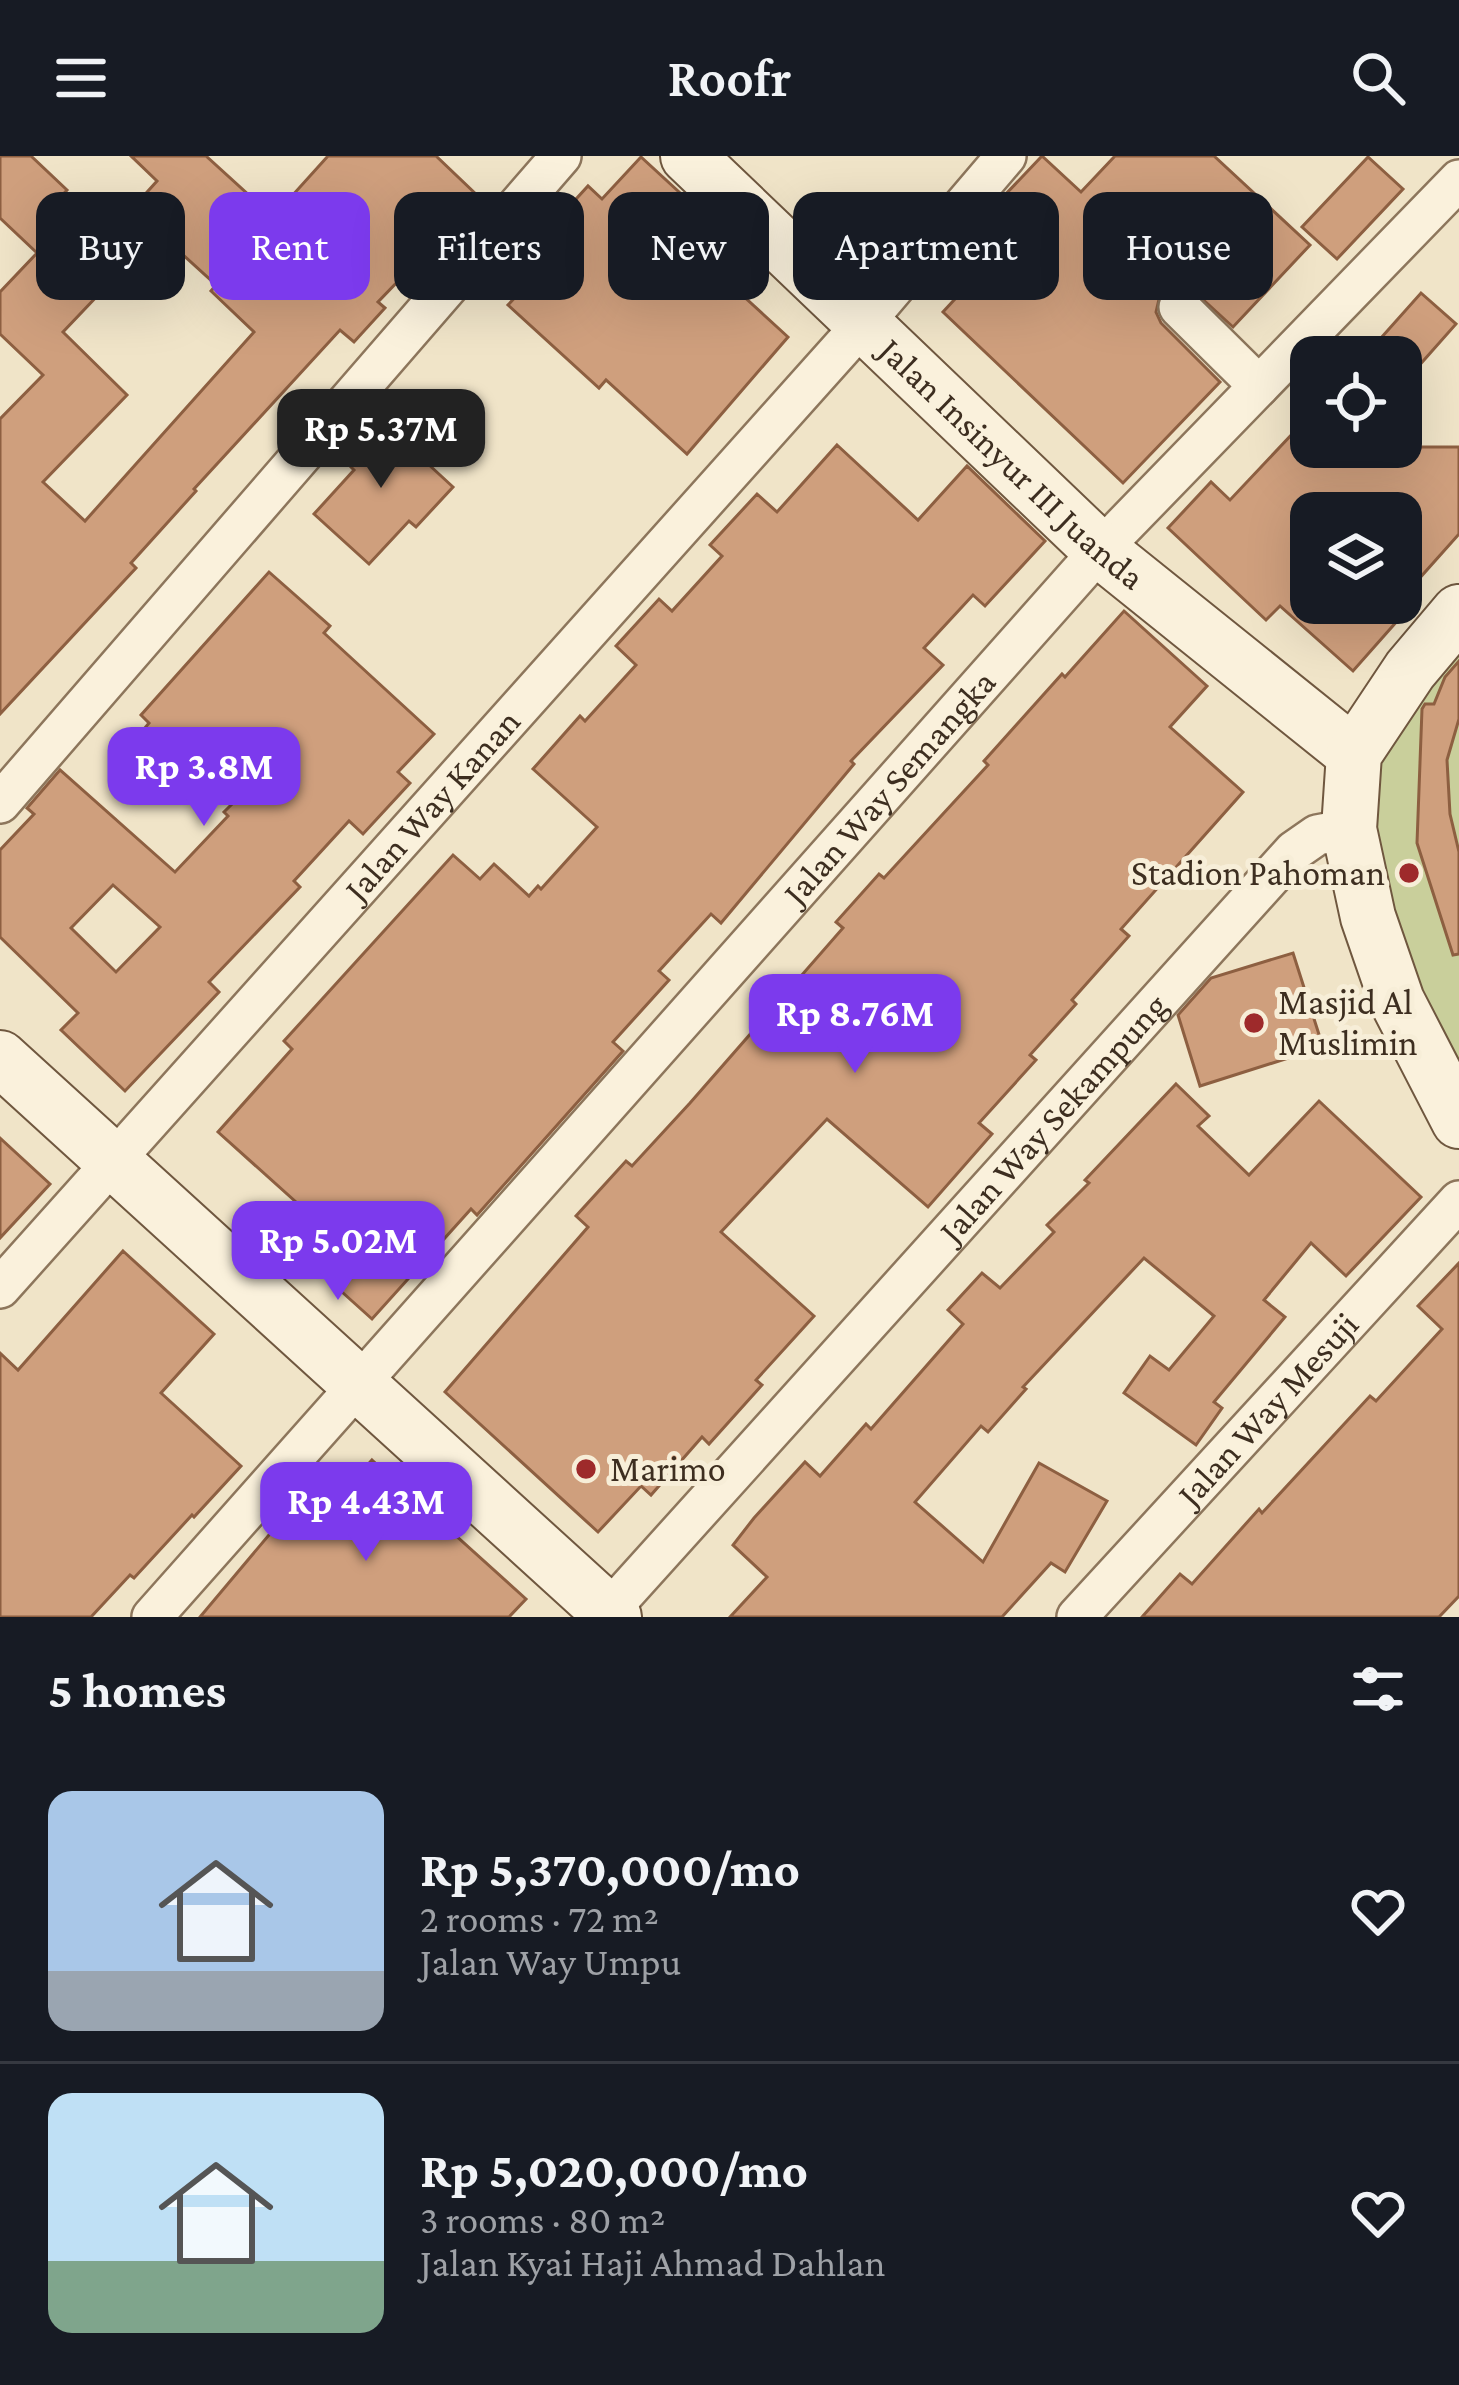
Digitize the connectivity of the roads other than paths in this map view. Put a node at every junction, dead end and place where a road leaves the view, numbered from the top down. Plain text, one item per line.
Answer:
1 (561, 156) edge
2 (688, 156) edge
3 (1006, 156) edge
4 (1459, 180) edge
5 (1179, 307) dead end
6 (862, 325) junction
7 (1259, 386) junction
8 (1100, 550) junction
9 (1459, 612) edge
10 (1354, 754) junction
11 (0, 803) edge
12 (1349, 829) junction
13 (0, 1058) edge
14 (1459, 1121) edge
15 (115, 1160) junction
16 (1459, 1201) edge
17 (0, 1288) edge
18 (361, 1385) junction
19 (609, 1615) edge
20 (152, 1617) edge
21 (1077, 1617) edge

1 - 11 street
2 - 6 main road, Jalan Insinyur III Juanda
3 - 6 street, Jalan Way Kanan
4 - 7 street, Jalan Way Semangka
5 - 7 street
6 - 8 main road, Jalan Insinyur III Juanda
6 - 15 street, Jalan Way Kanan
7 - 8 street, Jalan Way Semangka
8 - 10 main road, Jalan Insinyur III Juanda
8 - 18 street, Jalan Way Semangka
9 - 10 main road
10 - 12 main road
12 - 14 main road
12 - 19 street, Jalan Way Sekampung
13 - 15 main road
15 - 17 street, Jalan Way Kanan
15 - 18 main road
16 - 21 street, Jalan Way Mesuji
18 - 19 main road
18 - 20 street, Jalan Way Semangka

